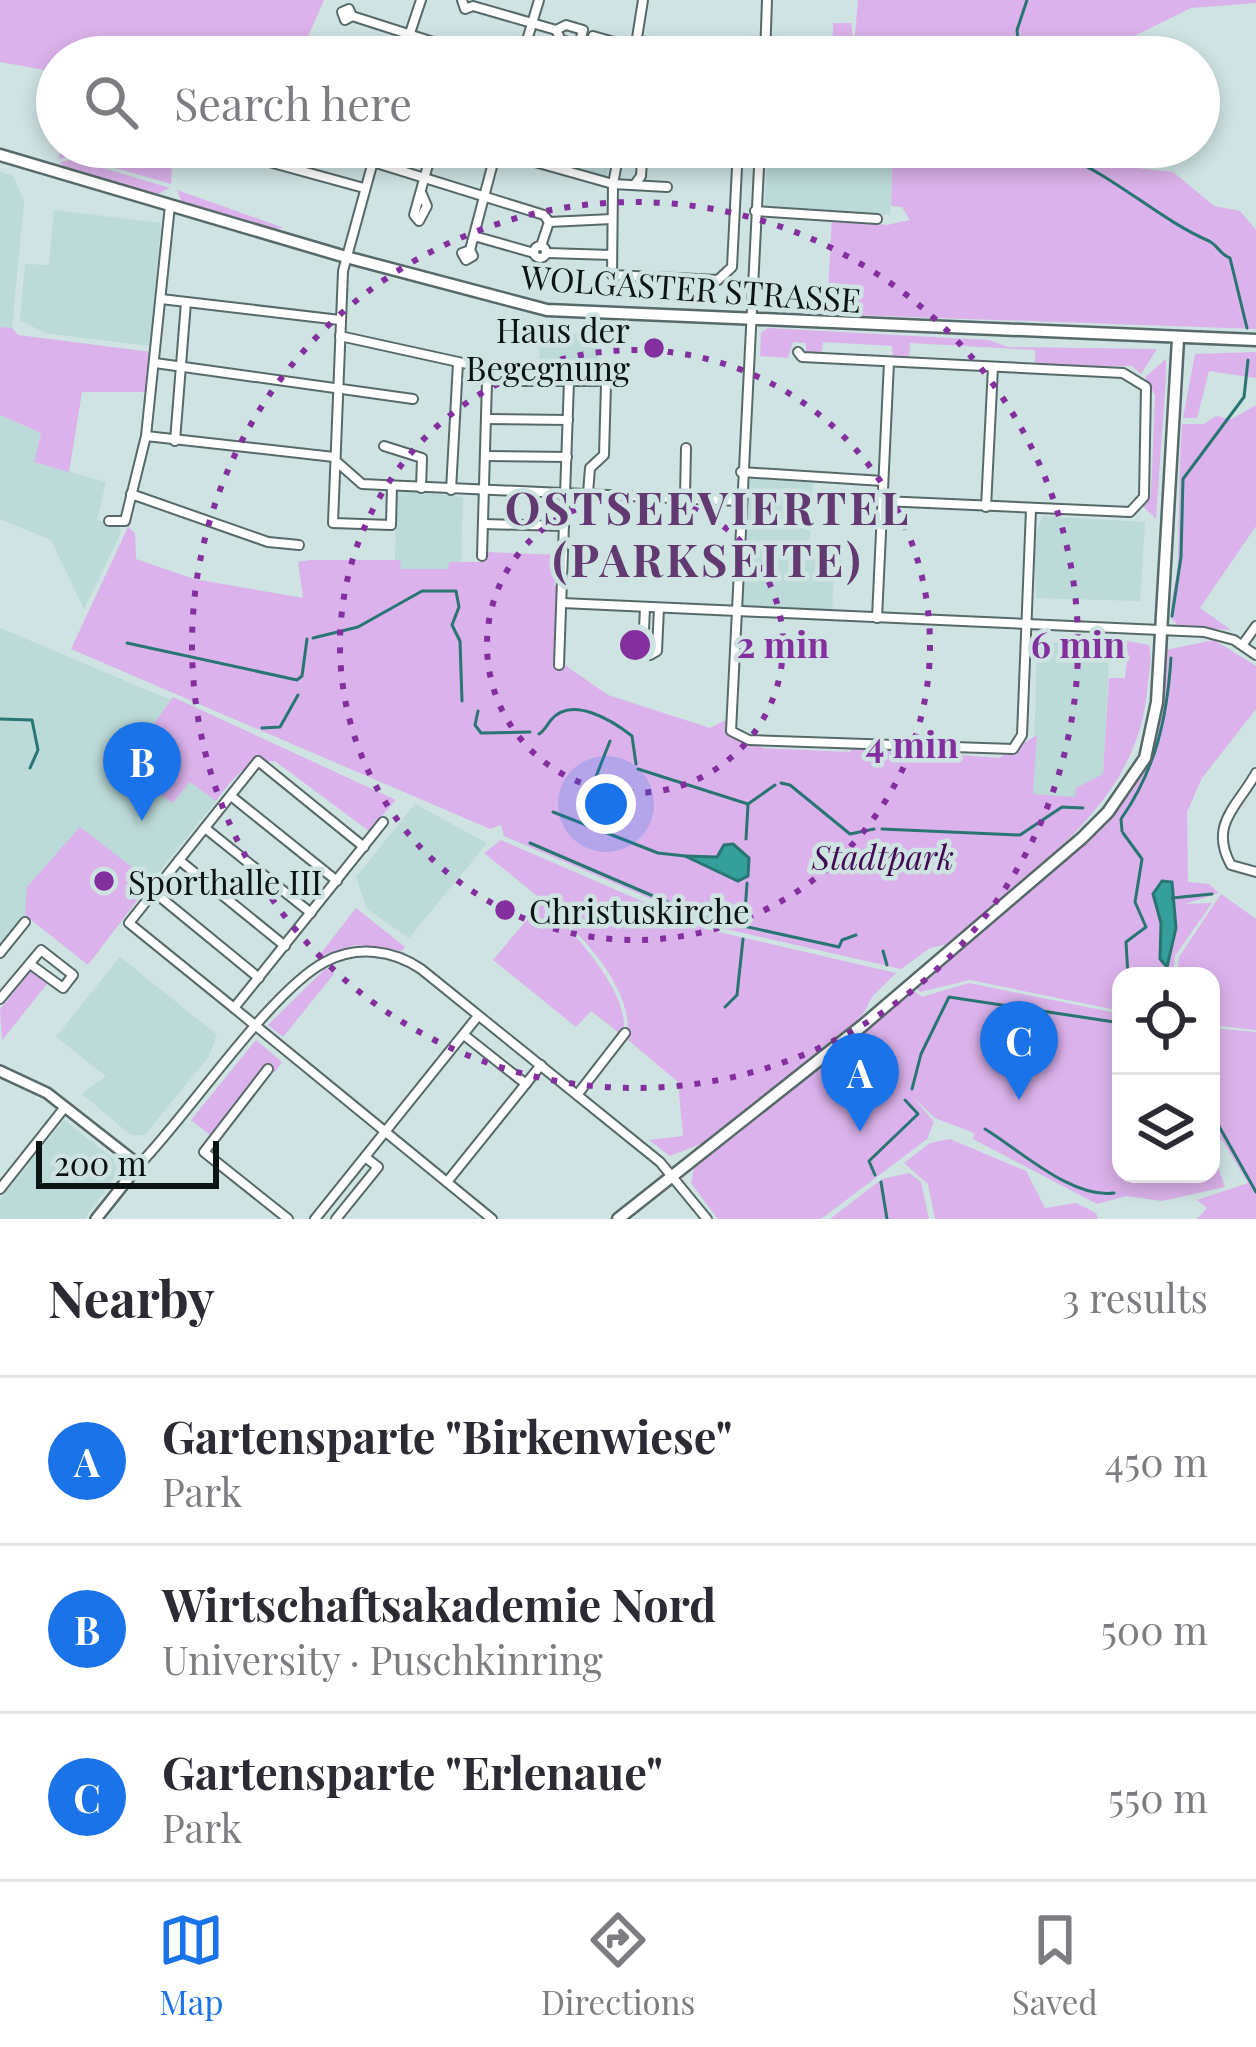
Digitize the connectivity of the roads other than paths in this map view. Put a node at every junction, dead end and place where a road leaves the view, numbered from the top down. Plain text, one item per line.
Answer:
1 (422, 0) edge
2 (462, 0) edge
3 (539, 0) edge
4 (643, 0) edge
5 (767, 0) edge
6 (473, 3) edge
7 (352, 16) dead end
8 (532, 23) junction
9 (556, 30) dead end
10 (404, 36) edge
11 (407, 36) edge
12 (528, 36) edge
13 (637, 36) edge
14 (766, 36) edge
15 (0, 154) edge
16 (36, 164) edge
17 (49, 168) edge
18 (292, 168) edge
19 (371, 168) edge
20 (390, 168) edge
21 (428, 168) edge
22 (491, 168) edge
23 (556, 168) edge
24 (616, 168) edge
25 (642, 168) edge
26 (737, 168) edge
27 (758, 168) edge
28 (424, 180) junction
29 (613, 184) junction
30 (634, 185) junction
31 (667, 187) dead end
32 (364, 188) junction
33 (421, 192) dead end
34 (483, 198) junction
35 (170, 203) junction
36 (755, 212) junction
37 (612, 219) junction
38 (877, 219) dead end
39 (549, 222) junction
40 (474, 236) junction
41 (470, 250) dead end
42 (541, 251) junction
43 (612, 255) junction
44 (346, 257) junction
45 (161, 298) junction
46 (186, 302) junction
47 (340, 320) junction
48 (748, 320) junction
49 (340, 337) junction
50 (1178, 340) junction
51 (1256, 340) edge
52 (798, 352) dead end
53 (889, 362) junction
54 (155, 363) junction
55 (458, 363) junction
56 (179, 367) junction
57 (993, 367) junction
58 (487, 381) junction
59 (568, 381) junction
60 (337, 388) junction
61 (413, 399) dead end
62 (486, 419) junction
63 (568, 420) junction
64 (146, 436) junction
65 (176, 441) junction
66 (384, 446) dead end
67 (686, 448) dead end
68 (485, 456) junction
69 (334, 457) junction
70 (567, 458) junction
71 (741, 472) junction
72 (884, 481) junction
73 (392, 486) junction
74 (421, 488) junction
75 (452, 490) junction
76 (484, 491) junction
77 (566, 492) junction
78 (588, 493) junction
79 (131, 494) junction
80 (685, 498) junction
81 (739, 501) junction
82 (883, 501) junction
83 (986, 507) junction
84 (1030, 509) junction
85 (109, 521) dead end
86 (483, 524) junction
87 (565, 526) junction
88 (298, 544) dead end
89 (482, 556) dead end
90 (562, 604) junction
91 (645, 608) junction
92 (659, 608) junction
93 (733, 612) junction
94 (877, 617) junction
95 (1027, 625) junction
96 (1256, 626) edge
97 (1161, 633) junction
98 (1243, 645) junction
99 (1256, 655) edge
100 (559, 665) dead end
101 (1256, 773) edge
102 (231, 796) junction
103 (383, 822) dead end
104 (205, 828) junction
105 (364, 847) junction
106 (179, 860) junction
107 (1256, 872) edge
108 (338, 880) junction
109 (154, 892) junction
110 (311, 913) junction
111 (25, 922) dead end
112 (285, 946) junction
113 (0, 952) edge
114 (30, 964) junction
115 (259, 978) junction
116 (0, 1000) edge
117 (234, 1008) junction
118 (478, 1016) junction
119 (257, 1028) junction
120 (625, 1033) dead end
121 (464, 1035) junction
122 (541, 1065) junction
123 (268, 1069) dead end
124 (0, 1071) edge
125 (526, 1084) junction
126 (577, 1095) junction
127 (64, 1107) junction
128 (385, 1132) junction
129 (365, 1157) junction
130 (139, 1166) junction
131 (674, 1177) junction
132 (446, 1182) junction
133 (0, 1189) edge
134 (96, 1219) edge
135 (288, 1219) edge
136 (315, 1219) edge
137 (336, 1219) edge
138 (492, 1219) edge
139 (618, 1219) edge
140 (707, 1219) edge

1 - 11 street
2 - 6 street
3 - 8 street
4 - 13 street
5 - 14 street
6 - 8 street
7 - 10 street
8 - 9 street
8 - 12 street
15 - 16 main road, WOLGASTER STRASSE
17 - 35 main road, WOLGASTER STRASSE
18 - 32 street
19 - 32 street
20 - 28 street
21 - 28 street
22 - 34 street
23 - 29 street
24 - 29 street
25 - 30 street
26 - 43 street
27 - 36 street
28 - 33 street
28 - 34 street
29 - 30 street
29 - 37 street
30 - 31 street
32 - 44 street
34 - 39 street
34 - 40 street
35 - 44 main road, WOLGASTER STRASSE
35 - 45 street
36 - 38 street
36 - 48 street
37 - 39 street
37 - 43 street
39 - 42 street
40 - 41 street
40 - 42 street
42 - 43 street
44 - 47 street
44 - 48 main road, WOLGASTER STRASSE
45 - 46 street
45 - 54 street
46 - 47 street
46 - 56 street
47 - 49 street
48 - 50 main road, WOLGASTER STRASSE
48 - 71 street
49 - 55 street
49 - 60 street
50 - 51 main road, WOLGASTER STRASSE
50 - 97 main road
52 - 53 street
53 - 57 street
53 - 72 street
54 - 56 street
54 - 64 street
55 - 58 street
55 - 75 street
56 - 60 street
56 - 65 street
57 - 83 street
57 - 84 street
58 - 59 street
58 - 62 street
59 - 63 street
59 - 78 street
60 - 61 street
60 - 69 street
62 - 63 street
62 - 68 street
63 - 70 street
64 - 65 street
64 - 79 street
65 - 69 street
66 - 74 street
67 - 80 street
68 - 70 street
68 - 76 street
69 - 73 street
69 - 73 street
70 - 77 street
71 - 72 street
71 - 81 street
72 - 82 street
73 - 74 street
74 - 75 street
75 - 76 street
76 - 77 street
76 - 86 street
77 - 78 street
77 - 87 street
78 - 80 street
79 - 85 street
79 - 88 street
80 - 81 street
81 - 93 street
82 - 83 street
82 - 94 street
83 - 84 street
84 - 95 street
86 - 87 street
86 - 89 street
87 - 90 street
90 - 91 street
90 - 100 street
91 - 92 street
91 - 92 street
92 - 93 street
93 - 94 street
93 - 95 street
94 - 95 street
95 - 97 street
96 - 98 street
97 - 98 street
97 - 131 main road
98 - 99 street
101 - 107 street
102 - 104 street
102 - 105 street
102 - 108 street
103 - 105 street
104 - 106 street
104 - 110 street
105 - 108 street
106 - 109 street
106 - 112 street
108 - 110 street
109 - 115 street
109 - 117 street
110 - 112 street
111 - 113 street
112 - 115 street
114 - 114 street
114 - 116 street
115 - 117 street
117 - 119 street
118 - 119 street
118 - 121 street
118 - 122 street
119 - 128 street
119 - 130 street
120 - 126 street
121 - 125 street
121 - 128 street
122 - 125 street
122 - 126 street
123 - 135 street
124 - 127 street
125 - 132 street
126 - 131 street
127 - 130 street
127 - 133 street
128 - 129 street
128 - 132 street
129 - 136 street
129 - 137 street
130 - 134 street
131 - 139 main road
131 - 140 street
132 - 138 street

